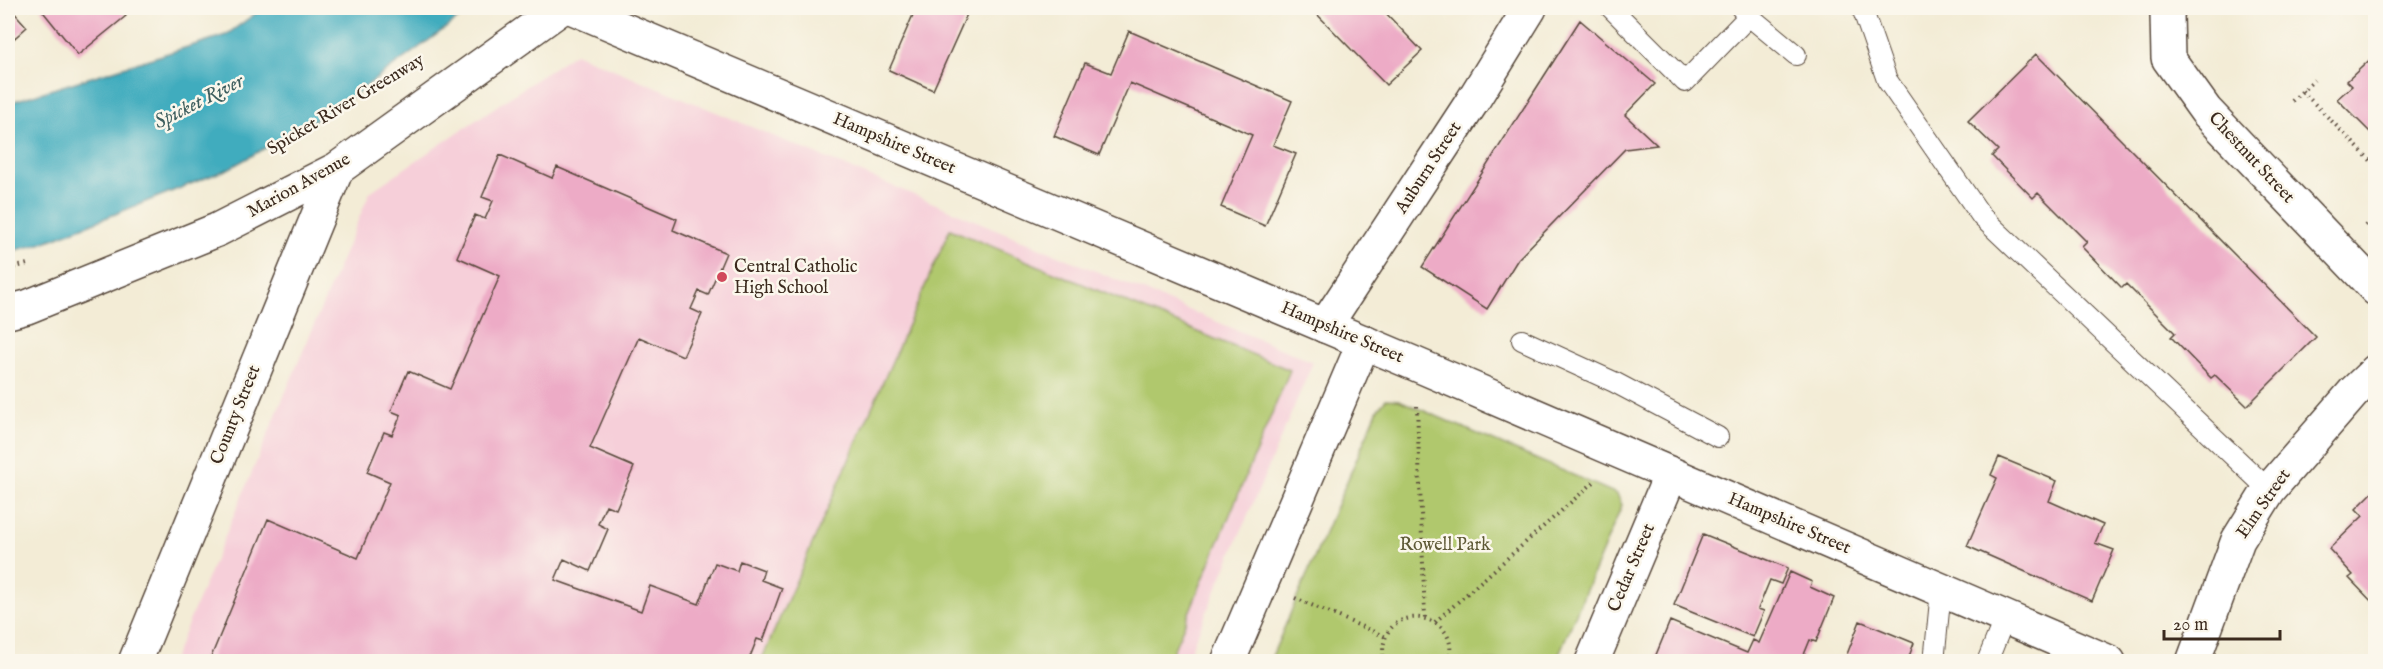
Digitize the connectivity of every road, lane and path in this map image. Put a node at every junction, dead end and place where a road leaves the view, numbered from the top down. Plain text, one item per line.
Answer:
1 (561, 8) edge
2 (573, 8) edge
3 (1530, 8) edge
4 (1611, 8) edge
5 (1862, 8) edge
6 (2169, 8) edge
7 (1745, 11) edge
8 (1796, 55) dead end
9 (2314, 80) dead end
10 (2302, 91) junction
11 (2292, 101) dead end
12 (2376, 166) edge
13 (337, 169) junction
14 (2376, 215) edge
15 (2360, 230) dead end
16 (34, 262) dead end
17 (8, 269) edge
18 (2376, 289) edge
19 (8, 312) edge
20 (1325, 326) junction
21 (1522, 340) dead end
22 (1364, 342) junction
23 (1413, 363) junction
24 (2376, 371) edge
25 (1718, 437) dead end
26 (1629, 456) junction
27 (1671, 474) junction
28 (2269, 490) junction
29 (1262, 582) junction
30 (1941, 590) junction
31 (2005, 617) junction
32 (1425, 618) junction
33 (1435, 622) junction
34 (1386, 637) junction
35 (135, 662) edge
36 (1228, 662) edge
37 (1384, 662) edge
38 (1448, 662) edge
39 (1592, 662) edge
40 (1934, 662) edge
41 (1987, 662) edge
42 (2109, 662) edge
43 (2193, 662) edge

1 - 13 street, Marion Avenue
2 - 20 street, Hampshire Street
3 - 20 street, Auburn Street
4 - 7 lane
5 - 28 lane
6 - 18 street, Chestnut Street
7 - 8 lane
9 - 10 path
10 - 11 path
10 - 12 path
13 - 19 street, Marion Avenue
13 - 35 street, County Street
14 - 15 path
16 - 17 path
20 - 22 street, Hampshire Street
21 - 25 lane
22 - 23 street, Hampshire Street
22 - 29 street
23 - 26 street, Hampshire Street
23 - 32 path
24 - 28 street, Elm Street
26 - 27 street, Hampshire Street
26 - 33 path
27 - 30 street, Hampshire Street
27 - 39 street, Cedar Street
28 - 43 street, Elm Street
29 - 34 path
29 - 36 street
30 - 31 street, Hampshire Street
30 - 40 lane
31 - 41 lane
31 - 42 street, Hampshire Street
32 - 33 path
32 - 34 path
33 - 38 path
34 - 37 path

